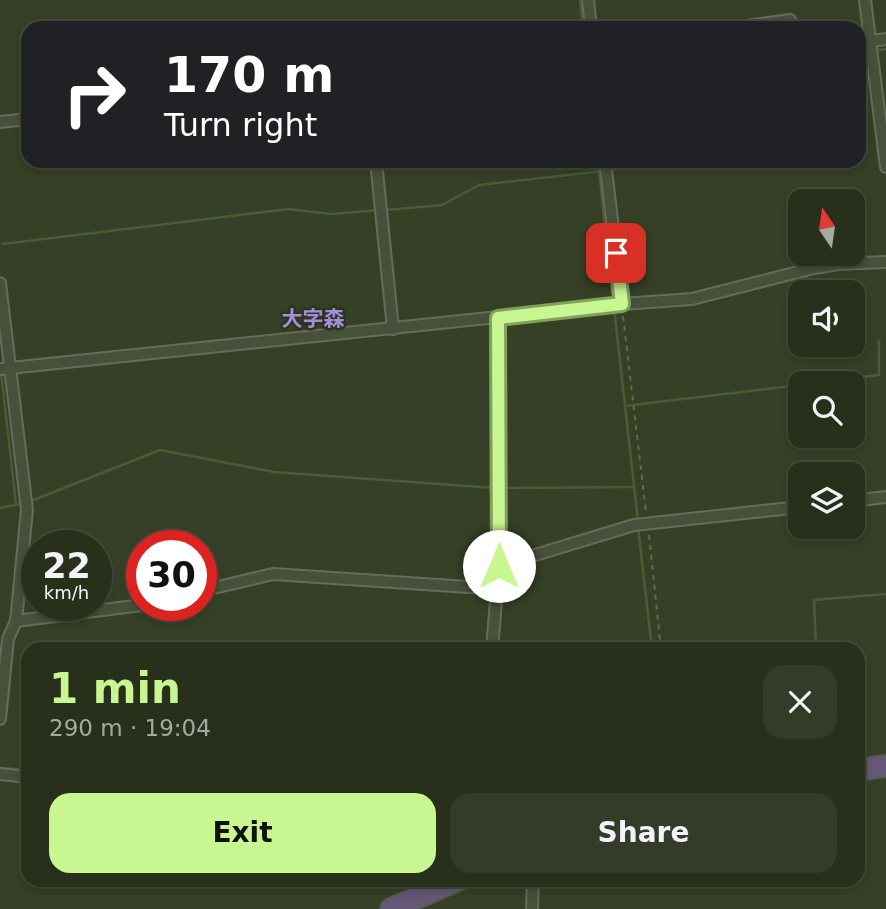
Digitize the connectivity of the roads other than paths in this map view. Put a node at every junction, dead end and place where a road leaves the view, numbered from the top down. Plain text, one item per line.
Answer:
1 (588, 0) edge
2 (866, 0) edge
3 (590, 21) edge
4 (866, 21) edge
5 (886, 39) edge
6 (866, 42) edge
7 (866, 48) edge
8 (21, 120) edge
9 (0, 122) edge
10 (886, 167) edge
11 (377, 168) edge
12 (606, 168) edge
13 (886, 262) edge
14 (0, 283) edge
15 (622, 304) junction
16 (498, 318) junction
17 (393, 329) junction
18 (5, 368) edge
19 (886, 497) edge
20 (865, 499) edge
21 (788, 508) edge
22 (499, 566) junction
23 (217, 587) edge
24 (498, 589) junction
25 (126, 607) edge
26 (16, 621) junction
27 (4, 639) edge
28 (493, 642) edge
29 (0, 719) edge
30 (886, 766) edge
31 (865, 769) edge
32 (0, 774) edge
33 (21, 776) edge
34 (442, 887) edge
35 (533, 887) edge
36 (391, 909) edge
37 (532, 909) edge

1 - 3 street
2 - 4 street
5 - 6 street
7 - 10 street
8 - 9 street
11 - 17 street
12 - 15 street
13 - 15 street
14 - 18 street
15 - 16 street
16 - 17 street
16 - 22 street
17 - 18 street
18 - 26 street
19 - 20 street
21 - 22 street
22 - 24 street
23 - 24 street
24 - 28 street
25 - 26 street
26 - 27 street
27 - 29 street
30 - 31 highway
32 - 33 street
34 - 36 highway
35 - 37 street

